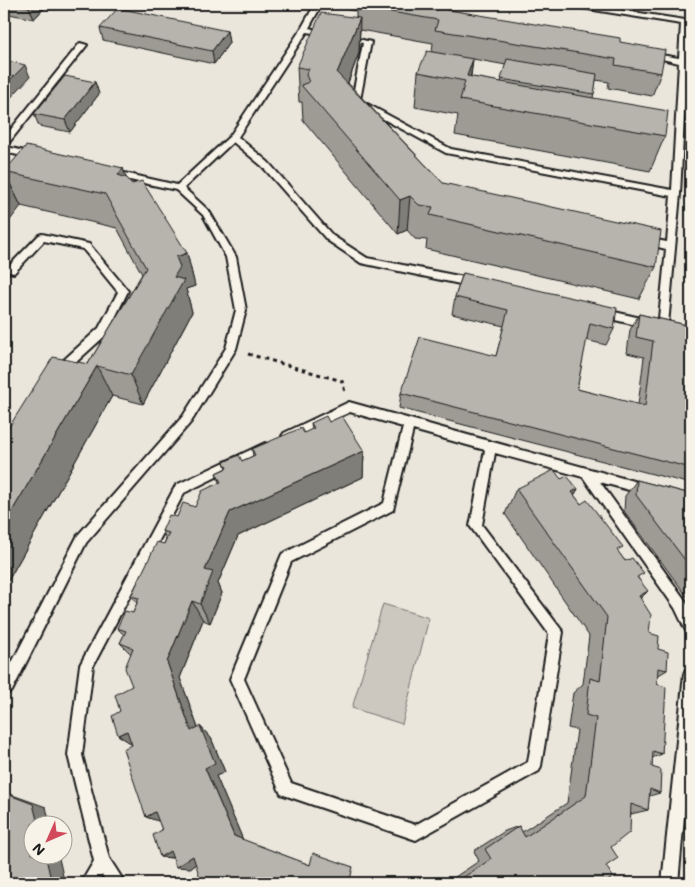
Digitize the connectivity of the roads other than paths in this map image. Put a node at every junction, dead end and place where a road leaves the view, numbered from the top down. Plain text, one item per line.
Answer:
1 (318, 4) edge
2 (569, 4) edge
3 (305, 29) junction
4 (83, 45) dead end
5 (643, 54) edge
6 (682, 61) junction
7 (356, 100) junction
8 (375, 123) edge
9 (233, 138) junction
10 (5, 149) edge
11 (46, 158) edge
12 (103, 171) edge
13 (179, 188) junction
14 (676, 194) junction
15 (633, 239) edge
16 (672, 246) junction
17 (4, 268) edge
18 (482, 285) edge
19 (596, 312) edge
20 (663, 328) junction
21 (691, 334) edge
22 (53, 377) edge
23 (409, 424) junction
24 (492, 446) junction
25 (588, 474) junction
26 (663, 494) edge
27 (691, 626) edge
28 (691, 674) edge
29 (4, 688) edge
30 (102, 862) junction
31 (89, 883) edge
32 (117, 883) edge
33 (670, 883) edge

1 - 3 lane
2 - 6 lane
3 - 7 lane
3 - 9 lane
4 - 10 lane
5 - 6 lane
6 - 14 lane
7 - 8 lane
7 - 14 lane
9 - 13 lane
9 - 18 lane
10 - 11 lane
12 - 13 lane
13 - 29 lane
14 - 16 lane
15 - 16 lane
16 - 20 lane
17 - 22 lane
19 - 20 lane
20 - 21 lane
23 - 24 lane
23 - 24 lane
23 - 30 lane
24 - 25 lane
25 - 26 lane
25 - 27 lane
28 - 33 lane
30 - 31 lane
30 - 32 lane

